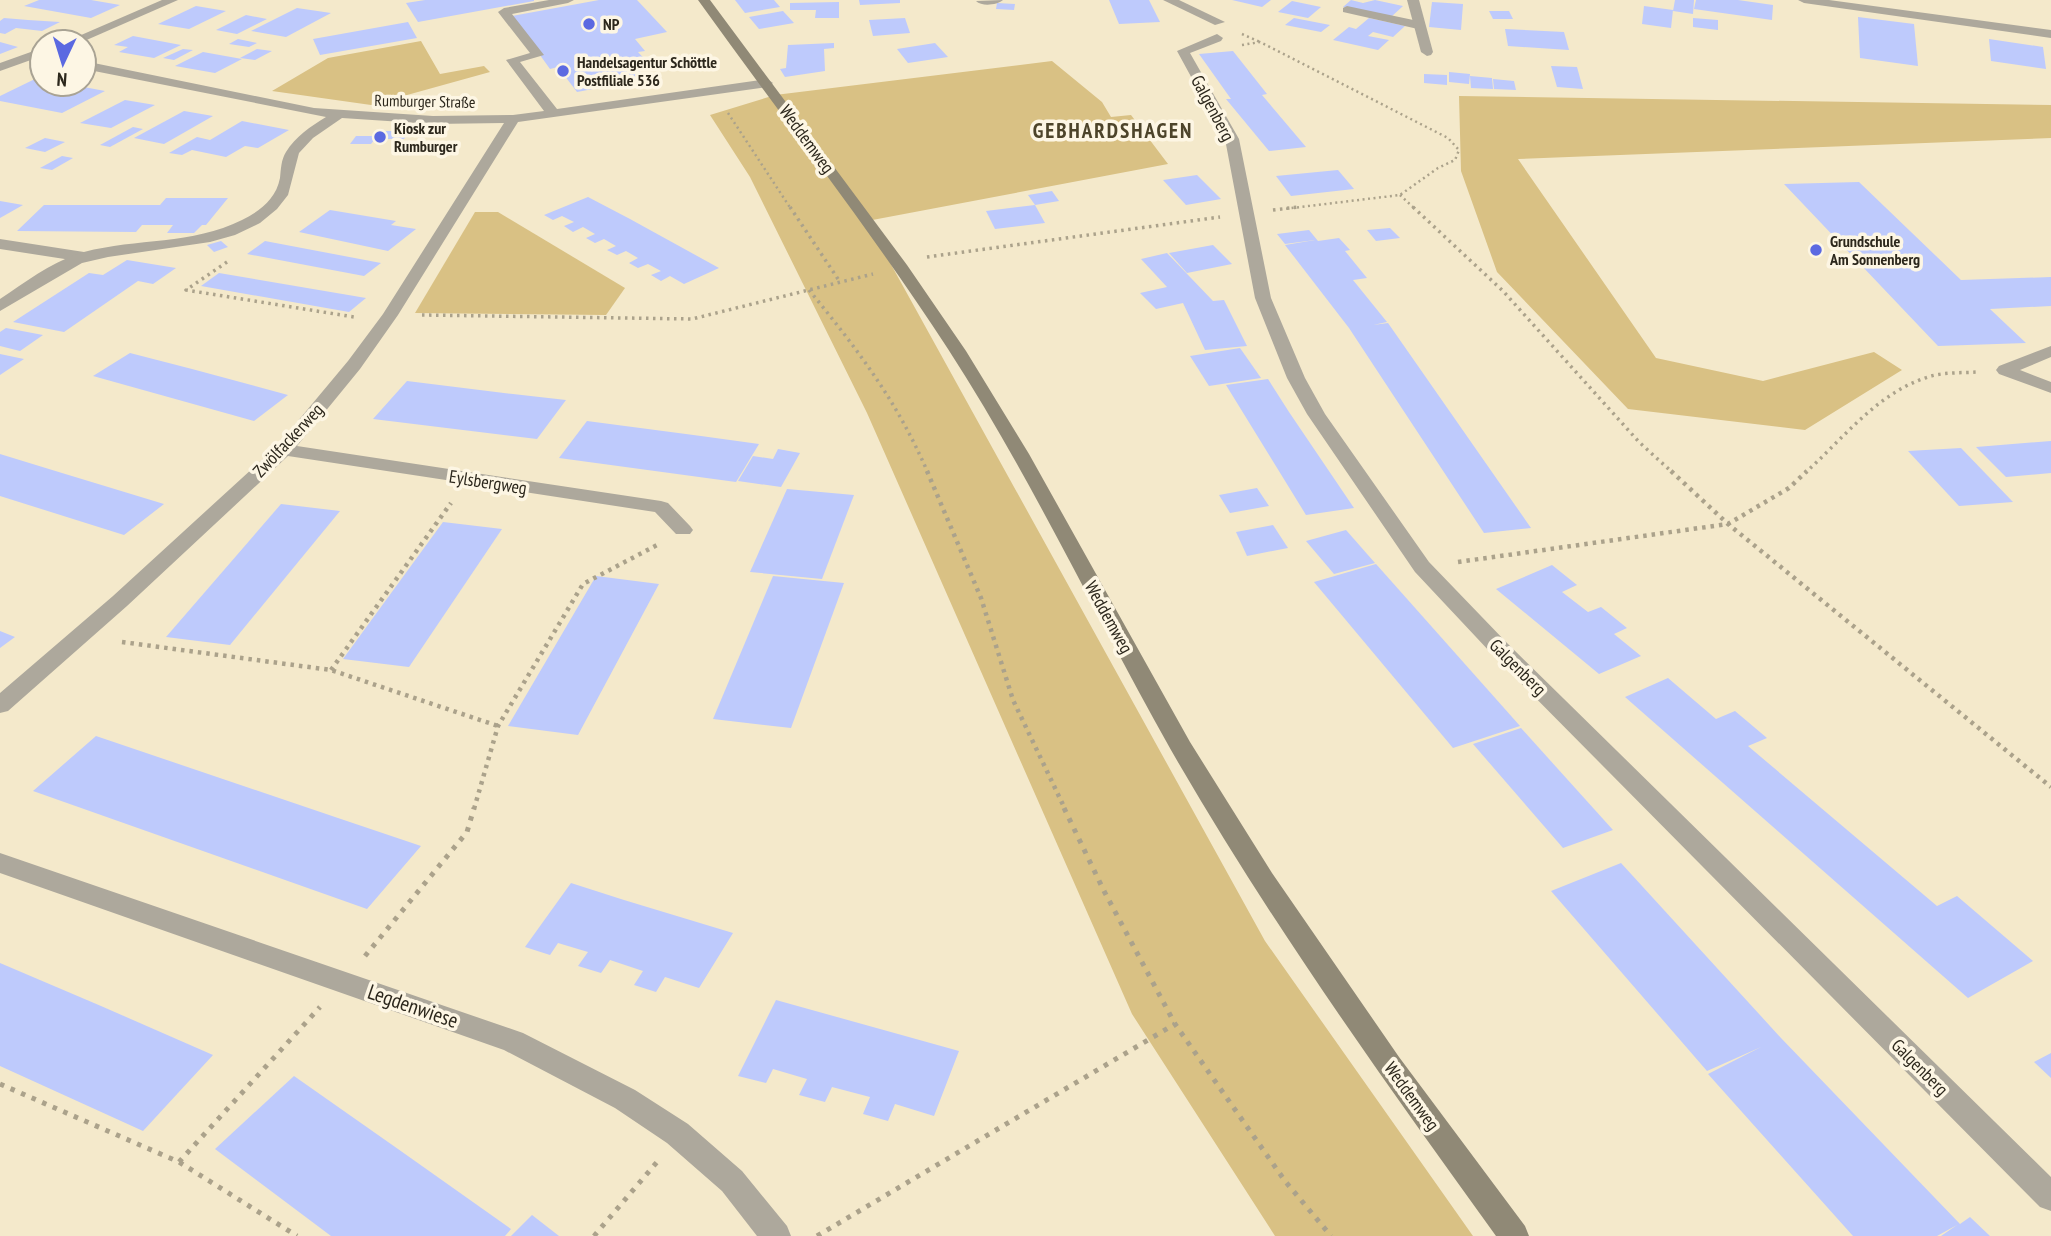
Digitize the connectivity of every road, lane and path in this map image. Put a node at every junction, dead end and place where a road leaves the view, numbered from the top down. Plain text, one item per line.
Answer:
1 (172, 0) edge
2 (568, 0) edge
3 (704, 0) edge
4 (997, 0) edge
5 (1169, 0) edge
6 (1413, 0) edge
7 (1804, 0) edge
8 (982, 1) edge
9 (1348, 10) dead end
10 (1418, 25) junction
11 (1218, 30) junction
12 (98, 31) edge
13 (2051, 34) edge
14 (1427, 52) dead end
15 (28, 58) edge
16 (0, 66) edge
17 (98, 68) edge
18 (767, 83) junction
19 (698, 92) junction
20 (553, 113) junction
21 (339, 114) junction
22 (513, 119) junction
23 (1400, 195) junction
24 (1246, 212) junction
25 (220, 234) junction
26 (0, 244) edge
27 (929, 255) dead end
28 (84, 257) junction
29 (901, 268) junction
30 (840, 282) junction
31 (809, 290) junction
32 (0, 306) edge
33 (390, 315) junction
34 (2051, 351) edge
35 (2005, 370) junction
36 (2051, 388) edge
37 (284, 450) junction
38 (469, 479) junction
39 (1728, 524) junction
40 (683, 530) joint
41 (1422, 567) junction
42 (80, 636) junction
43 (331, 670) junction
44 (0, 705) edge
45 (498, 726) junction
46 (2051, 787) edge
47 (0, 863) edge
48 (343, 982) junction
49 (1175, 1024) junction
50 (0, 1084) edge
51 (680, 1135) junction
52 (179, 1162) junction
53 (2051, 1198) edge
54 (297, 1236) edge
55 (594, 1236) edge
56 (776, 1236) edge
57 (817, 1236) edge
58 (1331, 1236) edge
59 (1514, 1236) edge

1 - 12 street
2 - 20 street
3 - 18 main road, Weddemweg
4 - 8 street
5 - 11 street
6 - 10 street
7 - 13 street
9 - 10 street
10 - 14 street
11 - 23 path
11 - 24 street, Galgenberg
15 - 16 street
17 - 21 street, Rumburger Straße
18 - 19 street, Rumburger Straße
18 - 29 main road, Weddemweg
19 - 20 street, Rumburger Straße
19 - 30 path
20 - 22 street, Rumburger Straße
21 - 22 street, Rumburger Straße
21 - 25 street
22 - 33 street, Zwölfackerweg
23 - 24 path
23 - 39 path
24 - 27 path
24 - 41 street, Galgenberg
25 - 28 street
25 - 33 path
26 - 28 street
28 - 32 street
29 - 30 path
29 - 59 main road, Weddemweg
30 - 31 path
31 - 33 path
31 - 49 path
33 - 37 street, Zwölfackerweg
34 - 35 street
35 - 36 street
35 - 39 path
37 - 38 street, Eylsbergweg
37 - 42 street, Zwölfackerweg
38 - 40 street, Eylsbergweg
38 - 43 path
39 - 41 path
39 - 46 path
40 - 45 path
41 - 53 street, Galgenberg
42 - 43 path
42 - 44 street, Zwölfackerweg
43 - 45 path
45 - 48 path
47 - 48 street, Legdenwiese
48 - 51 street, Legdenwiese
48 - 52 path
49 - 57 path
49 - 58 path
50 - 52 path
51 - 55 path
51 - 56 street, Legdenwiese
52 - 54 path

